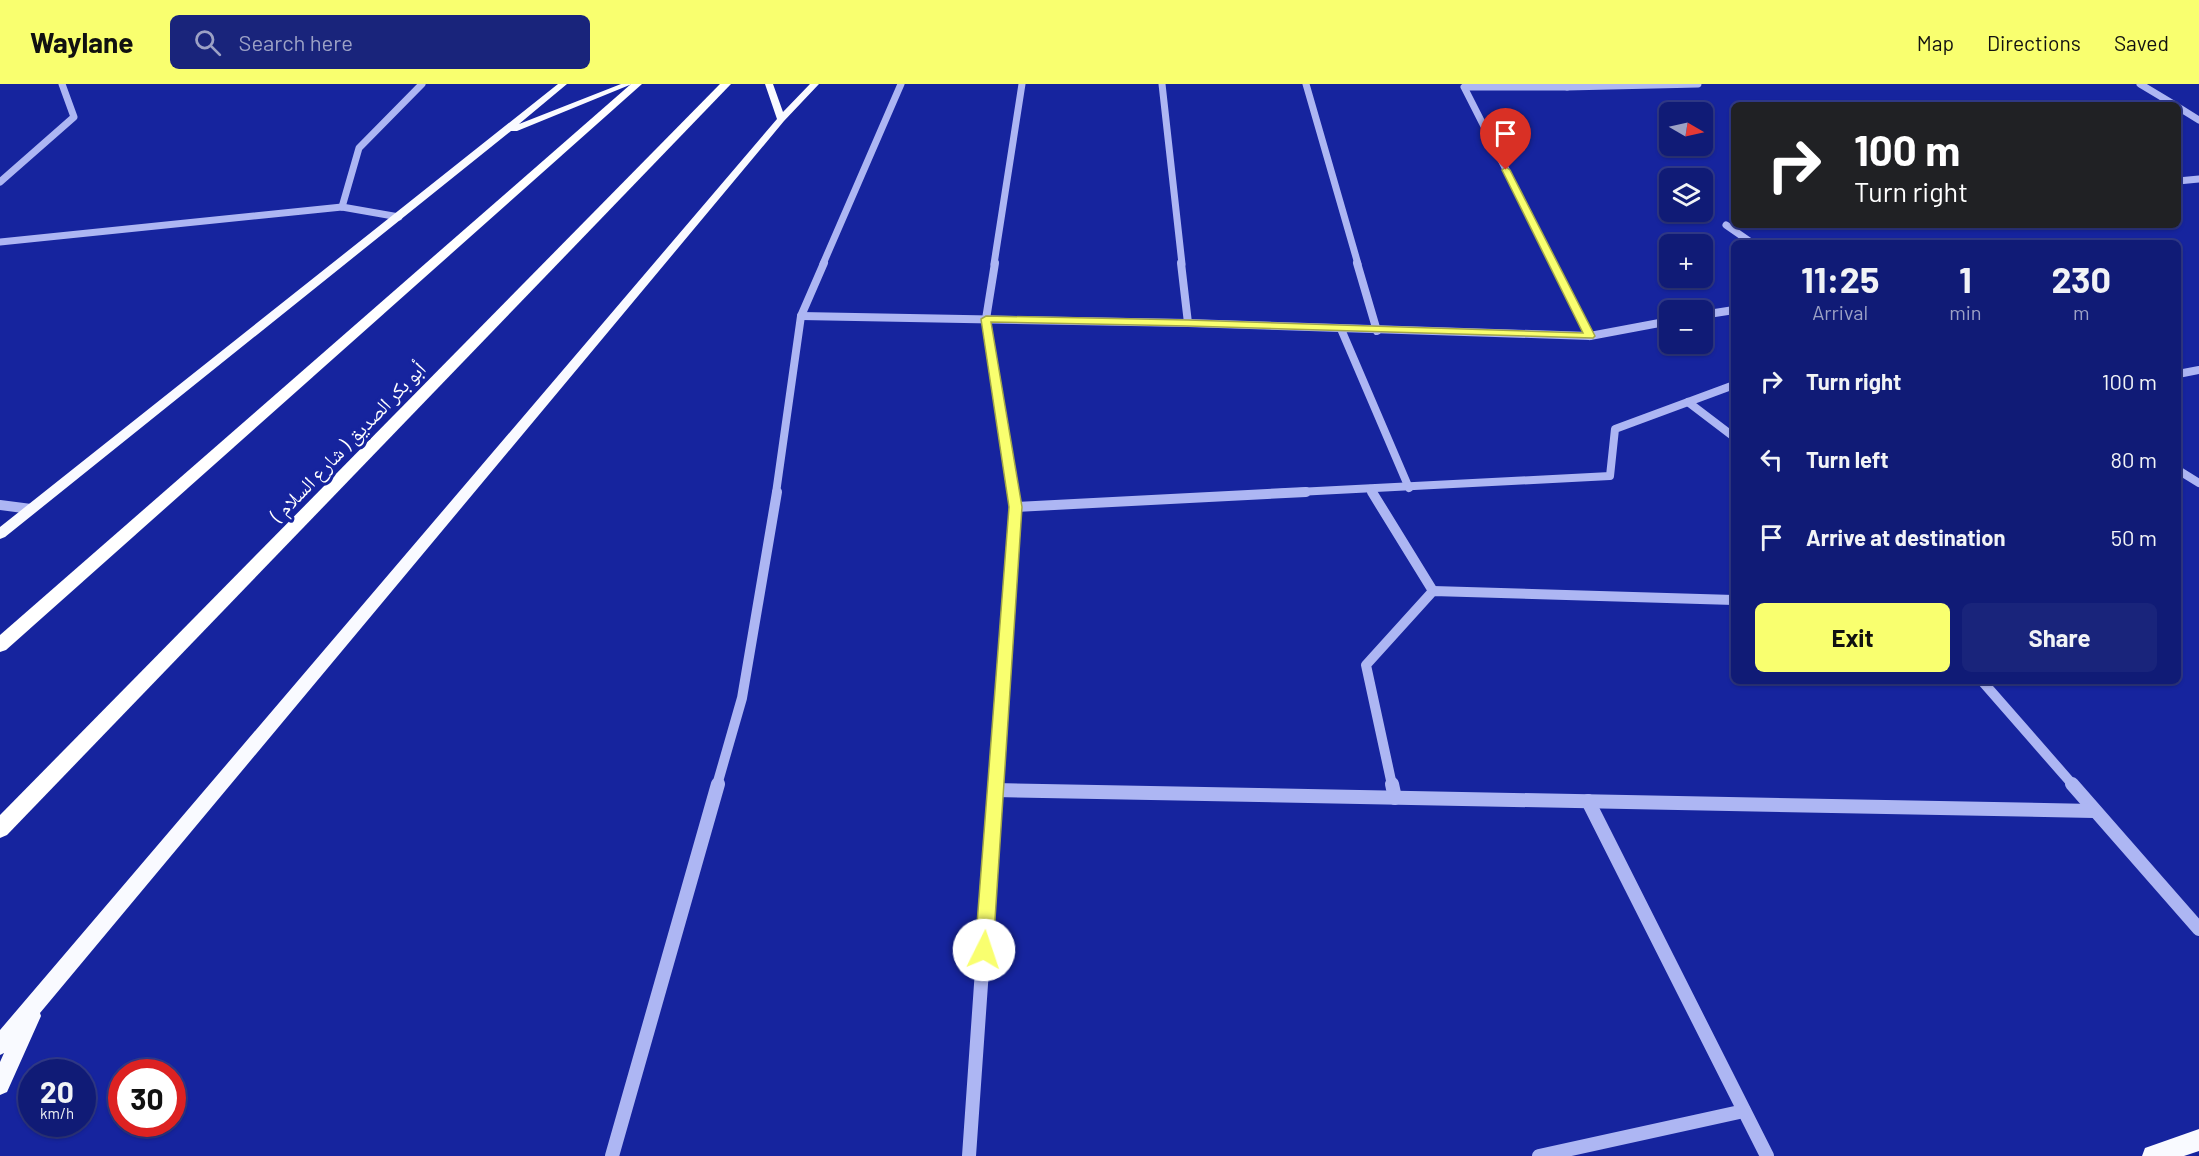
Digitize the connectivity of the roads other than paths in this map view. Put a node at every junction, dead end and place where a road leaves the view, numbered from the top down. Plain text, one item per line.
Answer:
1 (62, 84) edge
2 (422, 84) edge
3 (563, 84) edge
4 (628, 84) edge
5 (637, 84) edge
6 (726, 84) edge
7 (769, 84) edge
8 (815, 84) edge
9 (901, 84) edge
10 (1022, 84) edge
11 (1162, 84) edge
12 (1306, 84) edge
13 (1698, 84) edge
14 (2140, 84) edge
15 (1565, 85) edge
16 (2169, 102) edge
17 (2181, 109) edge
18 (781, 119) junction
19 (2199, 120) edge
20 (500, 135) junction
21 (2199, 179) edge
22 (2181, 181) edge
23 (0, 182) edge
24 (342, 207) junction
25 (399, 217) junction
26 (1731, 224) edge
27 (1748, 240) edge
28 (0, 242) edge
29 (1731, 310) edge
30 (1713, 313) edge
31 (801, 316) junction
32 (986, 319) junction
33 (1188, 323) junction
34 (1659, 323) edge
35 (1341, 329) junction
36 (1377, 331) junction
37 (1590, 336) junction
38 (2199, 370) edge
39 (2181, 373) edge
40 (1731, 387) edge
41 (1689, 402) junction
42 (1731, 435) edge
43 (2181, 472) edge
44 (2199, 483) edge
45 (1409, 488) junction
46 (1370, 489) junction
47 (0, 504) edge
48 (1016, 507) junction
49 (30, 509) junction
50 (0, 534) edge
51 (1433, 591) junction
52 (1731, 600) edge
53 (0, 645) edge
54 (1985, 684) edge
55 (995, 790) junction
56 (1395, 798) junction
57 (1588, 801) junction
58 (2094, 811) junction
59 (0, 829) edge
60 (2199, 929) edge
61 (38, 1000) junction
62 (0, 1045) edge
63 (0, 1085) edge
64 (1744, 1111) junction
65 (2199, 1140) edge
66 (612, 1156) edge
67 (969, 1156) edge
68 (1539, 1156) edge
69 (1767, 1156) edge
70 (2152, 1156) edge

1 - 23 street
2 - 24 street
3 - 20 main road
4 - 20 main road
5 - 53 highway
6 - 59 highway, ( شارع السلام ) أبو بكر الصديق
7 - 18 main road
8 - 18 main road
9 - 31 street
10 - 32 street
11 - 33 street
12 - 36 street
13 - 15 street
14 - 16 street
15 - 37 street
17 - 19 street
18 - 61 main road
20 - 25 main road
21 - 22 street
24 - 25 street
24 - 28 street
25 - 49 main road
26 - 27 street
29 - 30 street
31 - 32 street
31 - 66 street
32 - 33 street
32 - 48 street
33 - 35 street
34 - 37 street
35 - 36 street
35 - 45 street
36 - 37 street
38 - 39 street
40 - 41 street
41 - 42 street
41 - 45 street
43 - 44 street
45 - 46 street
46 - 48 street
46 - 51 street
47 - 49 street
48 - 55 street
49 - 50 main road
51 - 52 street
51 - 56 street
54 - 58 street
55 - 56 street
55 - 67 street
56 - 57 street
57 - 58 street
57 - 64 street
58 - 60 street
61 - 62 main road
61 - 63 main road
64 - 68 street
64 - 69 street
65 - 70 main road

